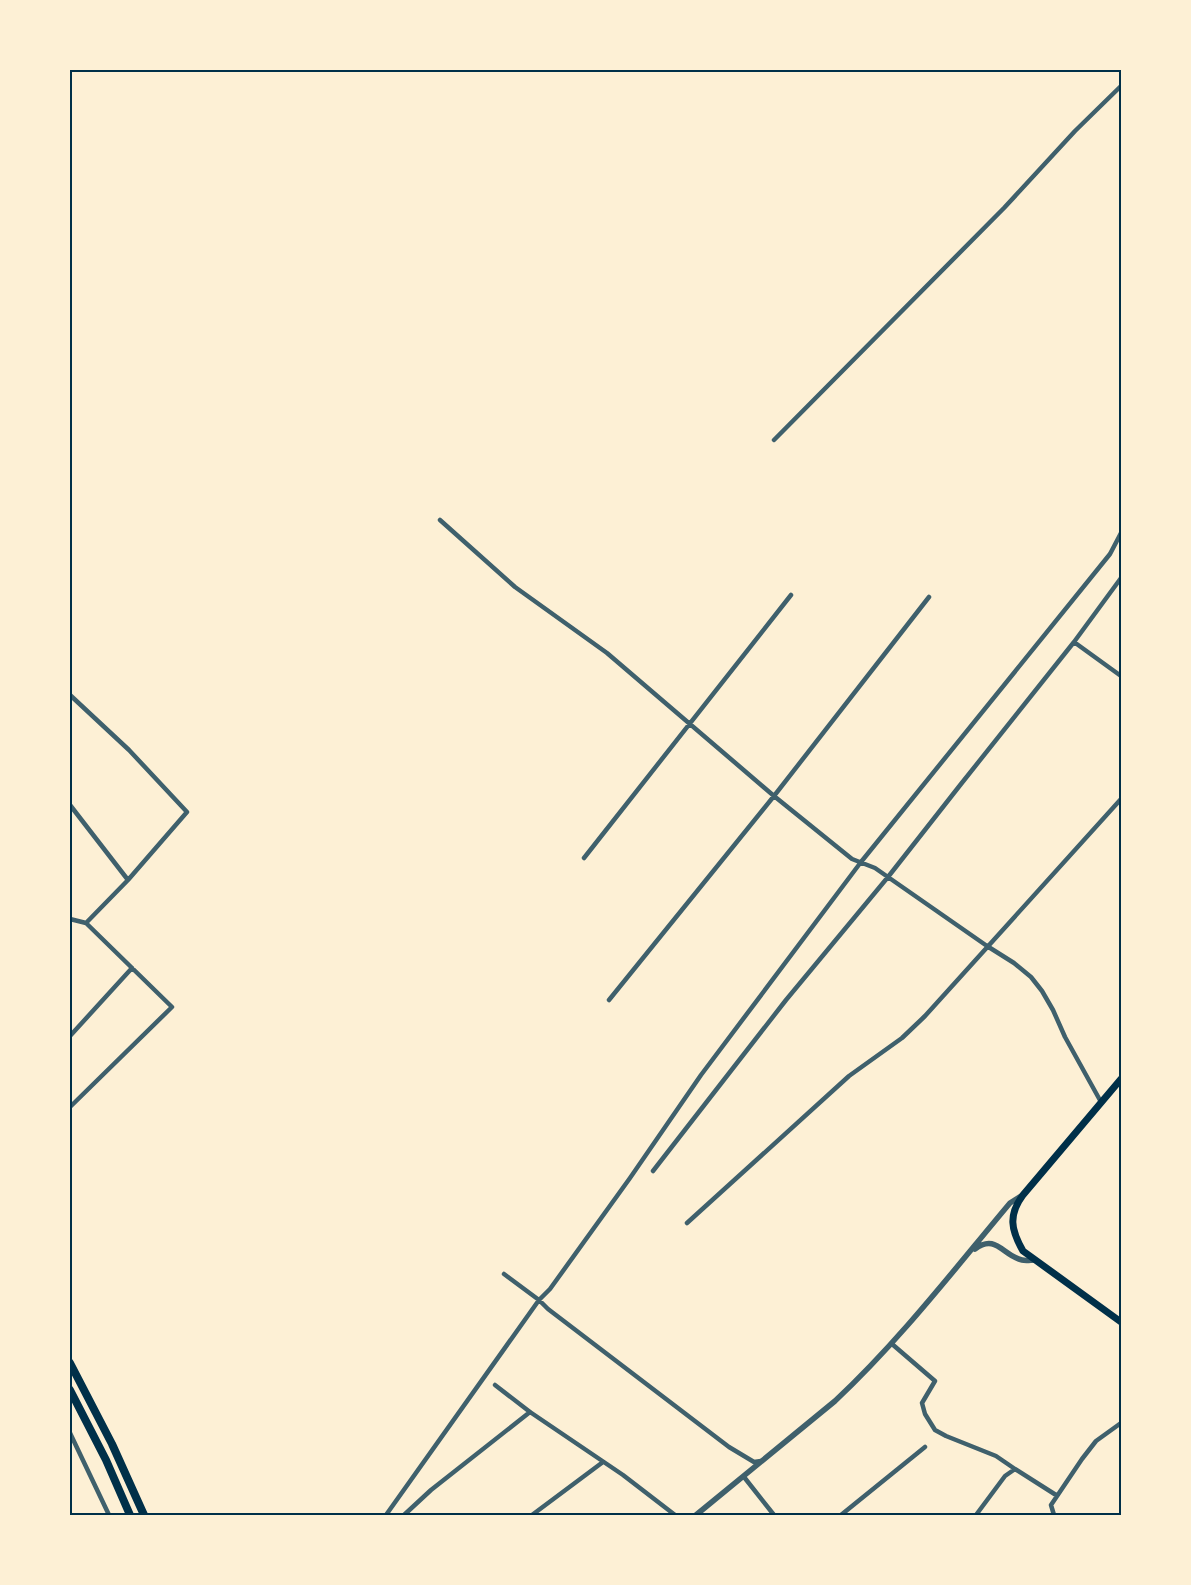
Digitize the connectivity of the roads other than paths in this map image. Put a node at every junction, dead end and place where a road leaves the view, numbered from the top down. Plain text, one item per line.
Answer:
1 (1121, 86) edge
2 (774, 440) dead end
3 (440, 520) dead end
4 (1121, 533) edge
5 (1121, 578) edge
6 (791, 595) dead end
7 (929, 597) dead end
8 (1074, 642) junction
9 (1121, 676) edge
10 (70, 696) edge
11 (691, 724) junction
12 (774, 796) junction
13 (1121, 799) edge
14 (70, 805) edge
15 (584, 858) dead end
16 (861, 862) junction
17 (888, 877) junction
18 (128, 880) junction
19 (70, 919) edge
20 (86, 923) junction
21 (987, 946) junction
22 (132, 968) junction
23 (609, 1000) dead end
24 (70, 1036) edge
25 (1121, 1079) edge
26 (1101, 1102) junction
27 (70, 1107) edge
28 (653, 1172) dead end
29 (1024, 1195) junction
30 (687, 1222) dead end
31 (967, 1254) junction
32 (1034, 1260) junction
33 (504, 1274) dead end
34 (539, 1300) junction
35 (1121, 1322) edge
36 (892, 1344) junction
37 (70, 1363) edge
38 (495, 1384) dead end
39 (70, 1390) edge
40 (530, 1412) junction
41 (1121, 1423) edge
42 (70, 1433) edge
43 (925, 1447) dead end
44 (762, 1461) junction
45 (603, 1462) junction
46 (1015, 1470) junction
47 (744, 1477) junction
48 (1056, 1495) junction
49 (109, 1515) edge
50 (130, 1515) edge
51 (144, 1515) edge
52 (386, 1515) edge
53 (404, 1515) edge
54 (532, 1515) edge
55 (675, 1515) edge
56 (696, 1515) edge
57 (774, 1515) edge
58 (842, 1515) edge
59 (976, 1515) edge
60 (1054, 1515) edge

1 - 2 street
3 - 11 street
4 - 16 street
5 - 8 street
6 - 11 street
7 - 12 street
8 - 9 street
8 - 17 street
10 - 18 street
11 - 12 street
11 - 15 street
12 - 16 street
12 - 23 street
13 - 21 street
14 - 18 street
16 - 17 street
16 - 34 street
17 - 21 street
17 - 28 street
18 - 20 street
19 - 20 street
20 - 22 street
21 - 26 street
21 - 30 street
22 - 24 street
22 - 27 street
25 - 26 main road
26 - 29 main road
29 - 31 street
29 - 32 main road
31 - 32 street
31 - 36 street
32 - 35 main road
33 - 34 street
34 - 44 street
34 - 52 street
36 - 44 street
36 - 46 street
37 - 51 highway
38 - 40 street
39 - 50 highway
40 - 45 street
40 - 53 street
41 - 48 street
42 - 49 street
43 - 58 street
44 - 47 street
45 - 54 street
45 - 55 street
46 - 48 street
46 - 59 street
47 - 56 street
47 - 57 street
48 - 60 street

